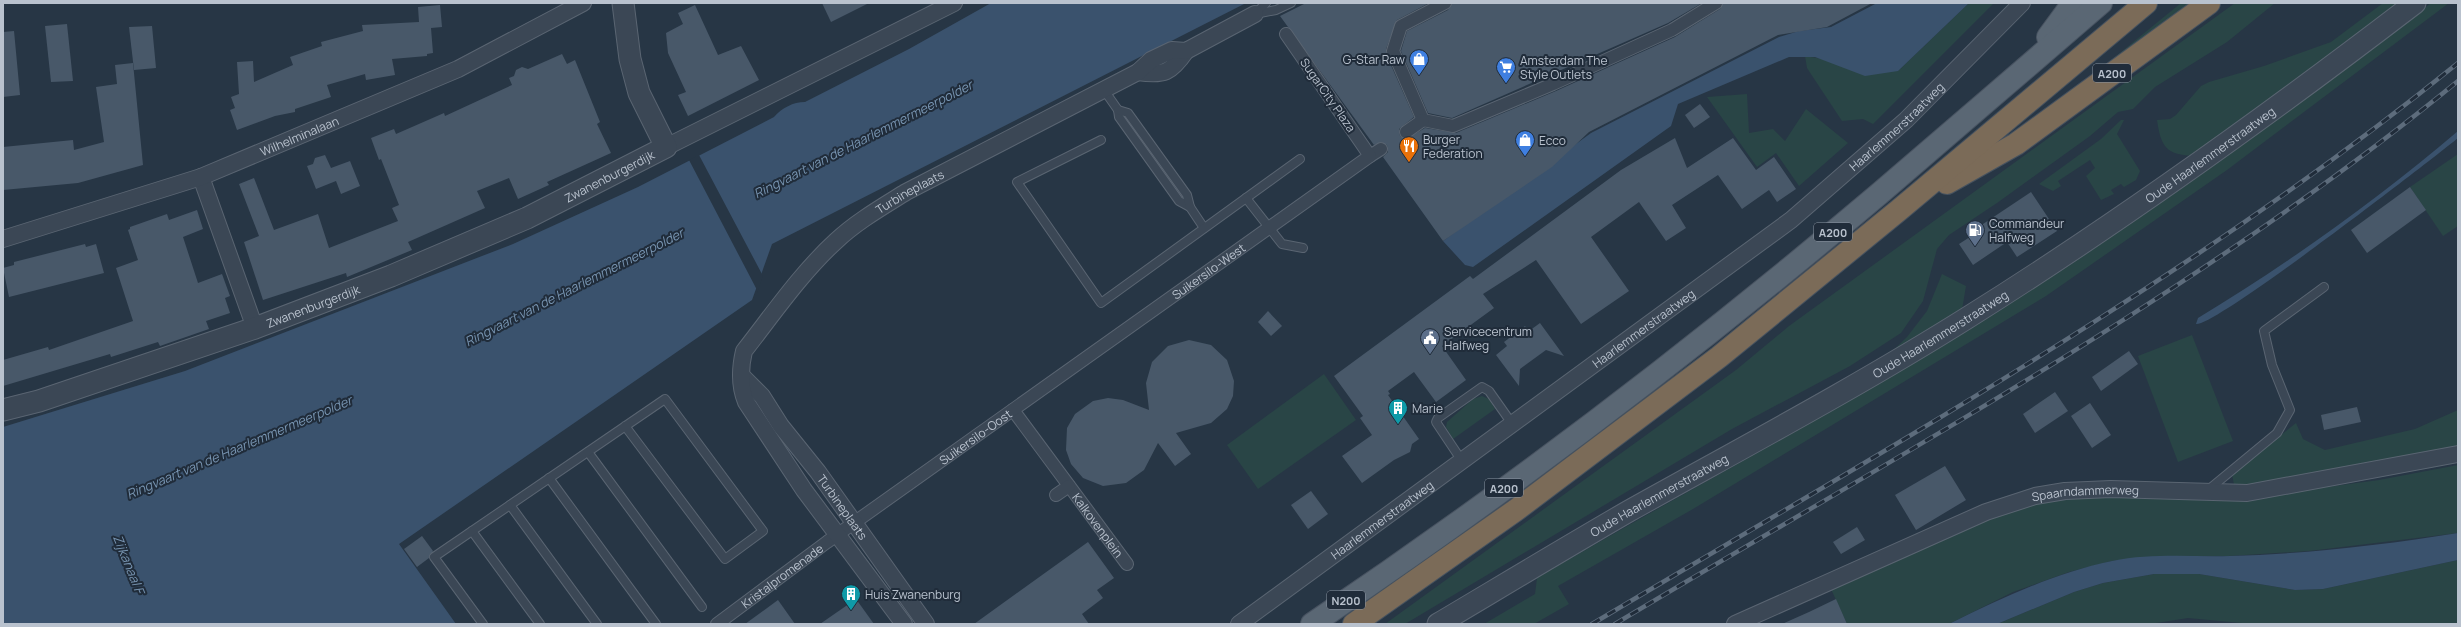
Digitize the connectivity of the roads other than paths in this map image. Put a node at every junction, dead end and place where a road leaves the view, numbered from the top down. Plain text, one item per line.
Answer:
1 (583, 3) edge
2 (623, 3) edge
3 (954, 3) edge
4 (1291, 3) edge
5 (1445, 3) edge
6 (1716, 3) edge
7 (2022, 3) edge
8 (2073, 3) edge
9 (2101, 3) edge
10 (2146, 3) edge
11 (2209, 3) edge
12 (2415, 3) edge
13 (1261, 8) edge
14 (1286, 34) dead end
15 (2028, 65) junction
16 (1104, 90) junction
17 (1423, 120) junction
18 (1406, 132) dead end
19 (1101, 140) dead end
20 (666, 147) junction
21 (1381, 149) dead end
22 (1370, 156) junction
23 (1300, 159) dead end
24 (201, 177) junction
25 (1246, 198) junction
26 (1899, 210) junction
27 (1204, 228) junction
28 (1269, 228) junction
29 (3, 239) edge
30 (1303, 248) dead end
31 (2324, 287) dead end
32 (254, 328) junction
33 (1096, 351) joint
34 (741, 375) junction
35 (3, 410) edge
36 (1013, 410) junction
37 (1513, 425) junction
38 (625, 426) junction
39 (588, 452) junction
40 (2458, 454) edge
41 (1462, 461) junction
42 (549, 478) junction
43 (1069, 486) junction
44 (2206, 493) junction
45 (1056, 495) dead end
46 (510, 505) junction
47 (854, 523) junction
48 (472, 532) junction
49 (833, 538) junction
50 (1127, 564) dead end
51 (1373, 581) joint
52 (702, 607) dead end
53 (483, 624) edge
54 (540, 624) edge
55 (597, 624) edge
56 (656, 624) edge
57 (717, 624) edge
58 (904, 624) edge
59 (926, 624) edge
60 (1239, 624) edge
61 (1312, 624) edge
62 (1354, 624) edge
63 (1438, 624) edge
64 (1735, 624) edge

1 - 24 street, Wilhelminalaan
2 - 20 street
3 - 20 street, Zwanenburgerdijk
4 - 13 lane
5 - 17 street
6 - 17 street
7 - 37 street, Haarlemmerstraatweg
8 - 15 main road, A200
9 - 15 main road, A200
10 - 26 highway, A200
11 - 26 highway, A200
12 - 63 street, Oude Haarlemmerstraatweg
13 - 16 street, Turbineplaats
14 - 22 street, SugarCity Plaza
15 - 51 main road, A200
16 - 27 lane
16 - 34 street, Turbineplaats
17 - 18 street
19 - 27 lane
20 - 32 street, Zwanenburgerdijk
21 - 22 street
22 - 28 street, Suikersilo-West
23 - 25 lane
24 - 29 street, Wilhelminalaan
24 - 32 street, Zwanenburgerdijk
25 - 27 lane
25 - 28 lane
26 - 62 highway, A200
28 - 30 lane
28 - 33 street, Suikersilo-West
31 - 44 lane
32 - 35 street, Zwanenburgerdijk
33 - 36 street, Suikersilo-Oost
34 - 47 street, Turbineplaats
34 - 49 street, Turbineplaats
36 - 43 street, Kalkovenplein
36 - 47 street, Suikersilo-Oost
37 - 41 street, Haarlemmerstraatweg
37 - 41 lane
38 - 38 lane
38 - 39 lane
39 - 42 lane
39 - 52 lane
40 - 44 street, Spaarndammerweg
41 - 60 street, Haarlemmerstraatweg
42 - 46 lane
42 - 56 lane
43 - 45 street, Kalkovenplein
43 - 50 street, Kalkovenplein
44 - 64 street, Spaarndammerweg
46 - 48 lane
46 - 55 lane
47 - 49 street, Suikersilo-Oost
47 - 59 street, Turbineplaats
48 - 53 lane
48 - 54 lane
49 - 57 street, Kristalpromenade
49 - 58 street, Turbineplaats
51 - 61 main road, N200

